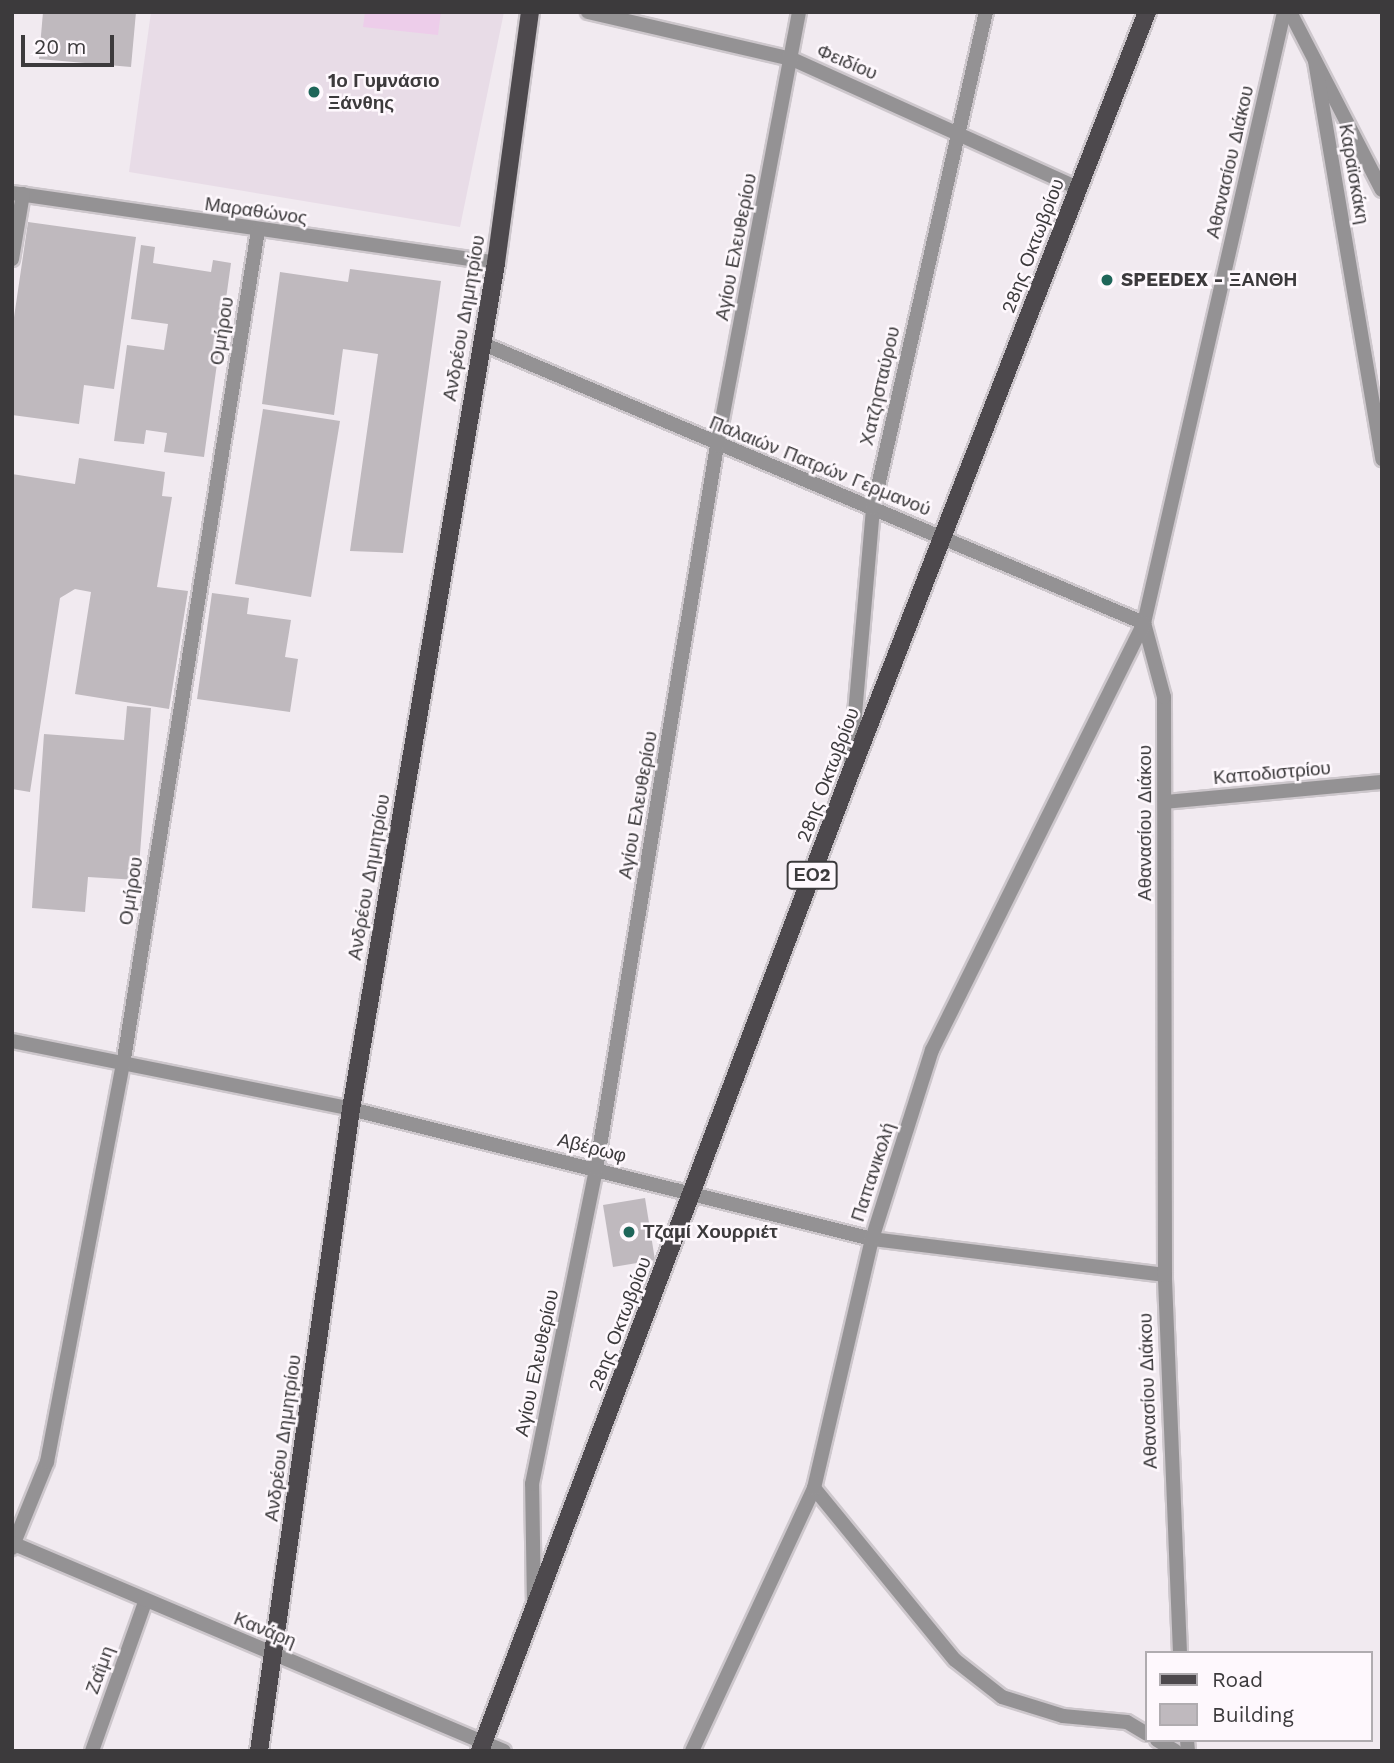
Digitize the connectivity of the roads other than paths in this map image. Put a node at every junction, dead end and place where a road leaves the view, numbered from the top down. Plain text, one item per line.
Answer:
1 (530, 12) edge
2 (588, 12) edge
3 (799, 12) edge
4 (986, 12) edge
5 (1147, 12) edge
6 (1284, 12) edge
7 (1290, 12) edge
8 (792, 59) junction
9 (1315, 61) junction
10 (957, 130) junction
11 (1078, 188) junction
12 (1382, 190) edge
13 (18, 193) edge
14 (258, 231) junction
15 (12, 259) edge
16 (496, 263) junction
17 (481, 343) junction
18 (717, 446) junction
19 (1382, 458) edge
20 (873, 508) junction
21 (943, 536) junction
22 (1144, 623) junction
23 (850, 774) junction
24 (1382, 782) edge
25 (1165, 802) junction
26 (12, 1041) edge
27 (122, 1065) junction
28 (351, 1109) junction
29 (596, 1169) junction
30 (694, 1192) junction
31 (872, 1239) junction
32 (1165, 1275) junction
33 (814, 1488) junction
34 (13, 1545) edge
35 (145, 1602) junction
36 (534, 1606) junction
37 (1180, 1651) edge
38 (274, 1654) junction
39 (1146, 1733) edge
40 (482, 1746) edge
41 (92, 1751) edge
42 (259, 1751) edge
43 (504, 1751) edge
44 (692, 1751) edge

1 - 16 main road, Ανδρέου Δημητρίου
2 - 8 street, Φειδίου
3 - 8 street, Αγίου Ελευθερίου
4 - 10 street, Χατζησταύρου
5 - 11 main road, 28ης Οκτωβρίου / ΕΟ2
6 - 22 street, Αθανασίου Διάκου
7 - 9 street
8 - 10 street, Φειδίου
8 - 18 street, Αγίου Ελευθερίου
9 - 12 street
9 - 19 street, Καραϊσκάκη
10 - 11 street, Φειδίου
10 - 20 street, Χατζησταύρου
11 - 21 main road, 28ης Οκτωβρίου / ΕΟ2
13 - 14 street, Μαραθώνος
13 - 15 street
14 - 16 street, Μαραθώνος
14 - 27 street, Ομήρου
16 - 17 main road, Ανδρέου Δημητρίου
17 - 18 street, Παλαιών Πατρών Γερμανού
17 - 28 main road, Ανδρέου Δημητρίου
18 - 20 street, Παλαιών Πατρών Γερμανού
18 - 29 street, Αγίου Ελευθερίου
20 - 21 street, Παλαιών Πατρών Γερμανού
20 - 23 street, Χατζησταύρου
21 - 22 street, Παλαιών Πατρών Γερμανού
21 - 23 main road, 28ης Οκτωβρίου / ΕΟ2
22 - 25 street, Αθανασίου Διάκου
22 - 31 street, Παπανικολή
23 - 30 main road, 28ης Οκτωβρίου / ΕΟ2
24 - 25 street, Καποδιστρίου
25 - 32 street, Αθανασίου Διάκου
26 - 27 street, Αβέρωφ
27 - 28 street, Αβέρωφ
27 - 34 street, Ομήρου
28 - 29 street, Αβέρωφ
28 - 38 main road, Ανδρέου Δημητρίου
29 - 30 street, Αβέρωφ
29 - 36 street, Αγίου Ελευθερίου
30 - 31 street, Αβέρωφ
30 - 36 main road, 28ης Οκτωβρίου / ΕΟ2
31 - 32 street, Αβέρωφ
31 - 33 street, Παπανικολή
32 - 37 street, Αθανασίου Διάκου
33 - 39 street
33 - 44 street, Παπανικολή
34 - 35 street, Κανάρη
35 - 38 street, Κανάρη
35 - 41 street, Ζαΐμη
36 - 40 main road, 28ης Οκτωβρίου / ΕΟ2
38 - 40 street, Κανάρη
38 - 42 main road, Ανδρέου Δημητρίου
40 - 43 street, Κανάρη

